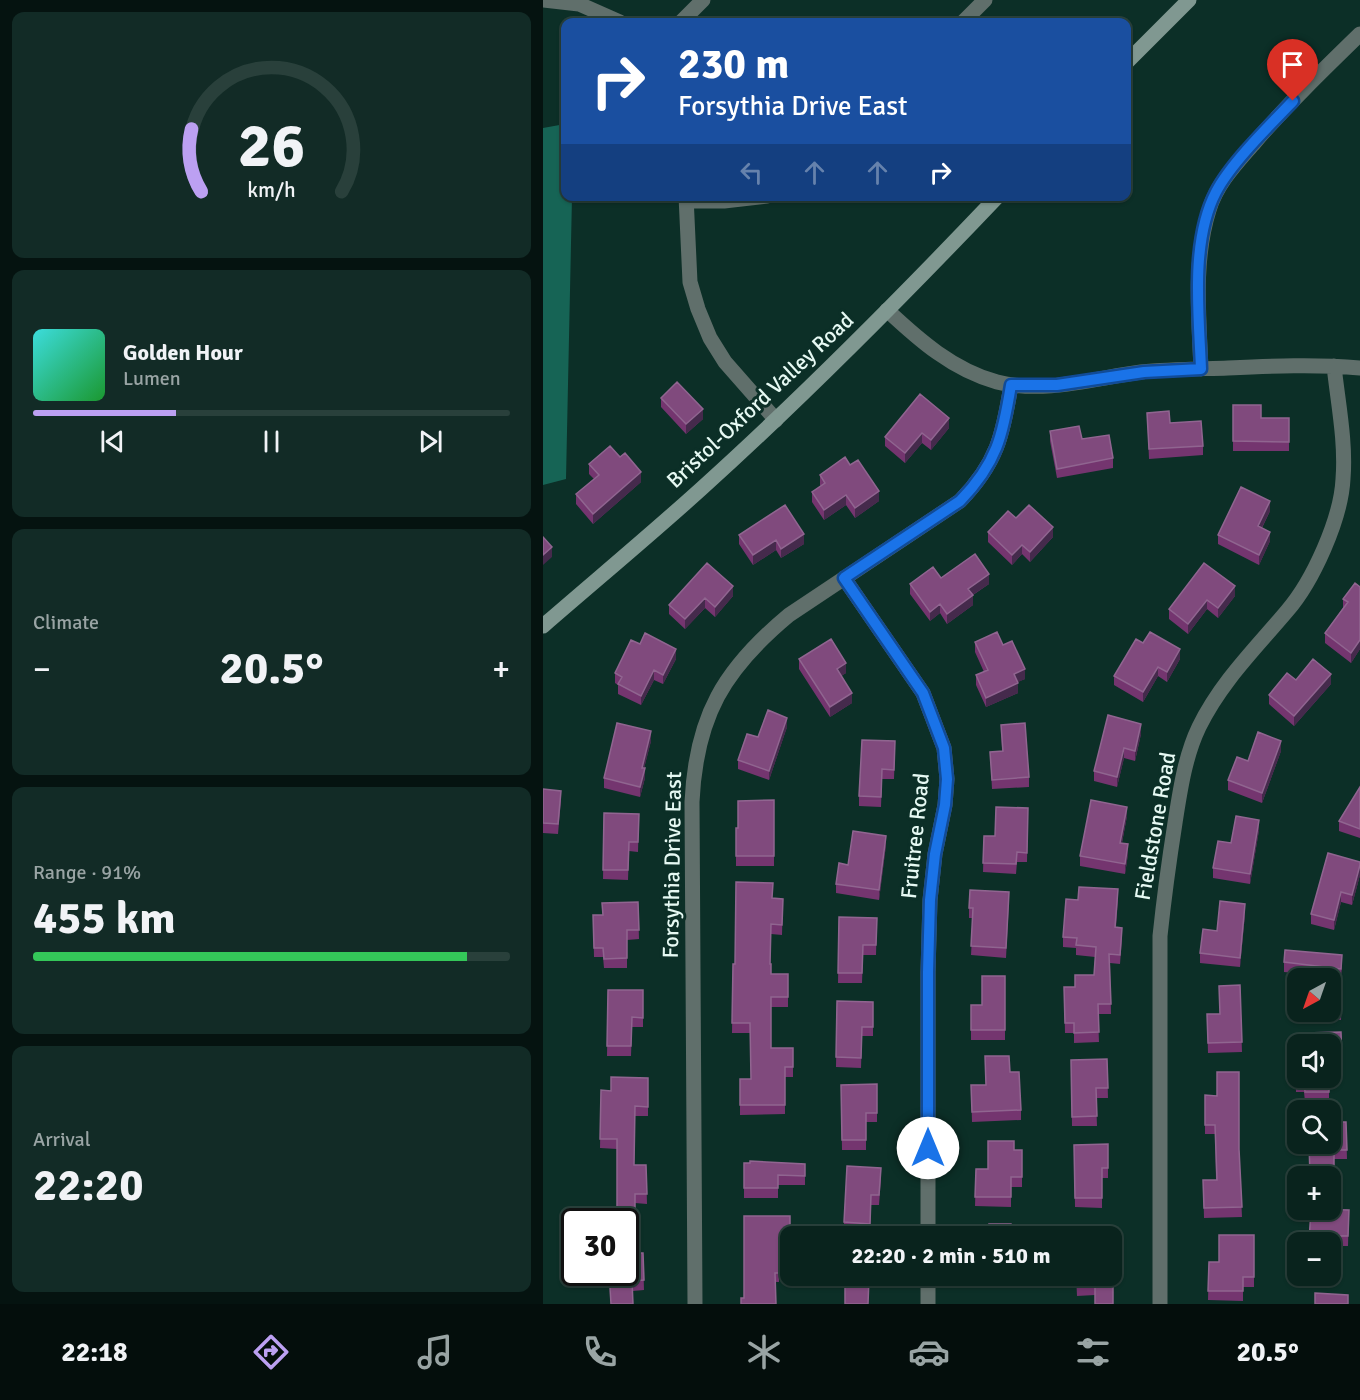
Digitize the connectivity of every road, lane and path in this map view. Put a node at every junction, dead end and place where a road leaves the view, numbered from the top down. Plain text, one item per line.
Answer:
1 (543, 0) edge
2 (703, 0) edge
3 (985, 0) edge
4 (1189, 0) edge
5 (611, 18) edge
6 (685, 18) edge
7 (967, 18) edge
8 (1360, 34) edge
9 (1131, 58) edge
10 (686, 201) edge
11 (993, 201) edge
12 (887, 310) junction
13 (1334, 366) junction
14 (1360, 368) edge
15 (1201, 369) junction
16 (1011, 385) junction
17 (776, 420) junction
18 (844, 578) junction
19 (543, 626) edge
20 (928, 1226) edge
21 (928, 1286) edge
22 (695, 1304) edge
23 (928, 1304) edge
24 (1160, 1304) edge

1 - 5 street
2 - 6 street
3 - 7 street
4 - 9 main road
8 - 15 street
10 - 17 street
11 - 12 main road, Bristol-Oxford Valley Road
12 - 16 street
12 - 17 main road, Bristol-Oxford Valley Road
13 - 14 street
13 - 15 street
13 - 24 street, Fieldstone Road
15 - 16 street
16 - 18 street, Forsythia Drive East
17 - 19 main road, Bristol-Oxford Valley Road
18 - 20 street, Fruitree Road
18 - 22 street, Forsythia Drive East
21 - 23 street

